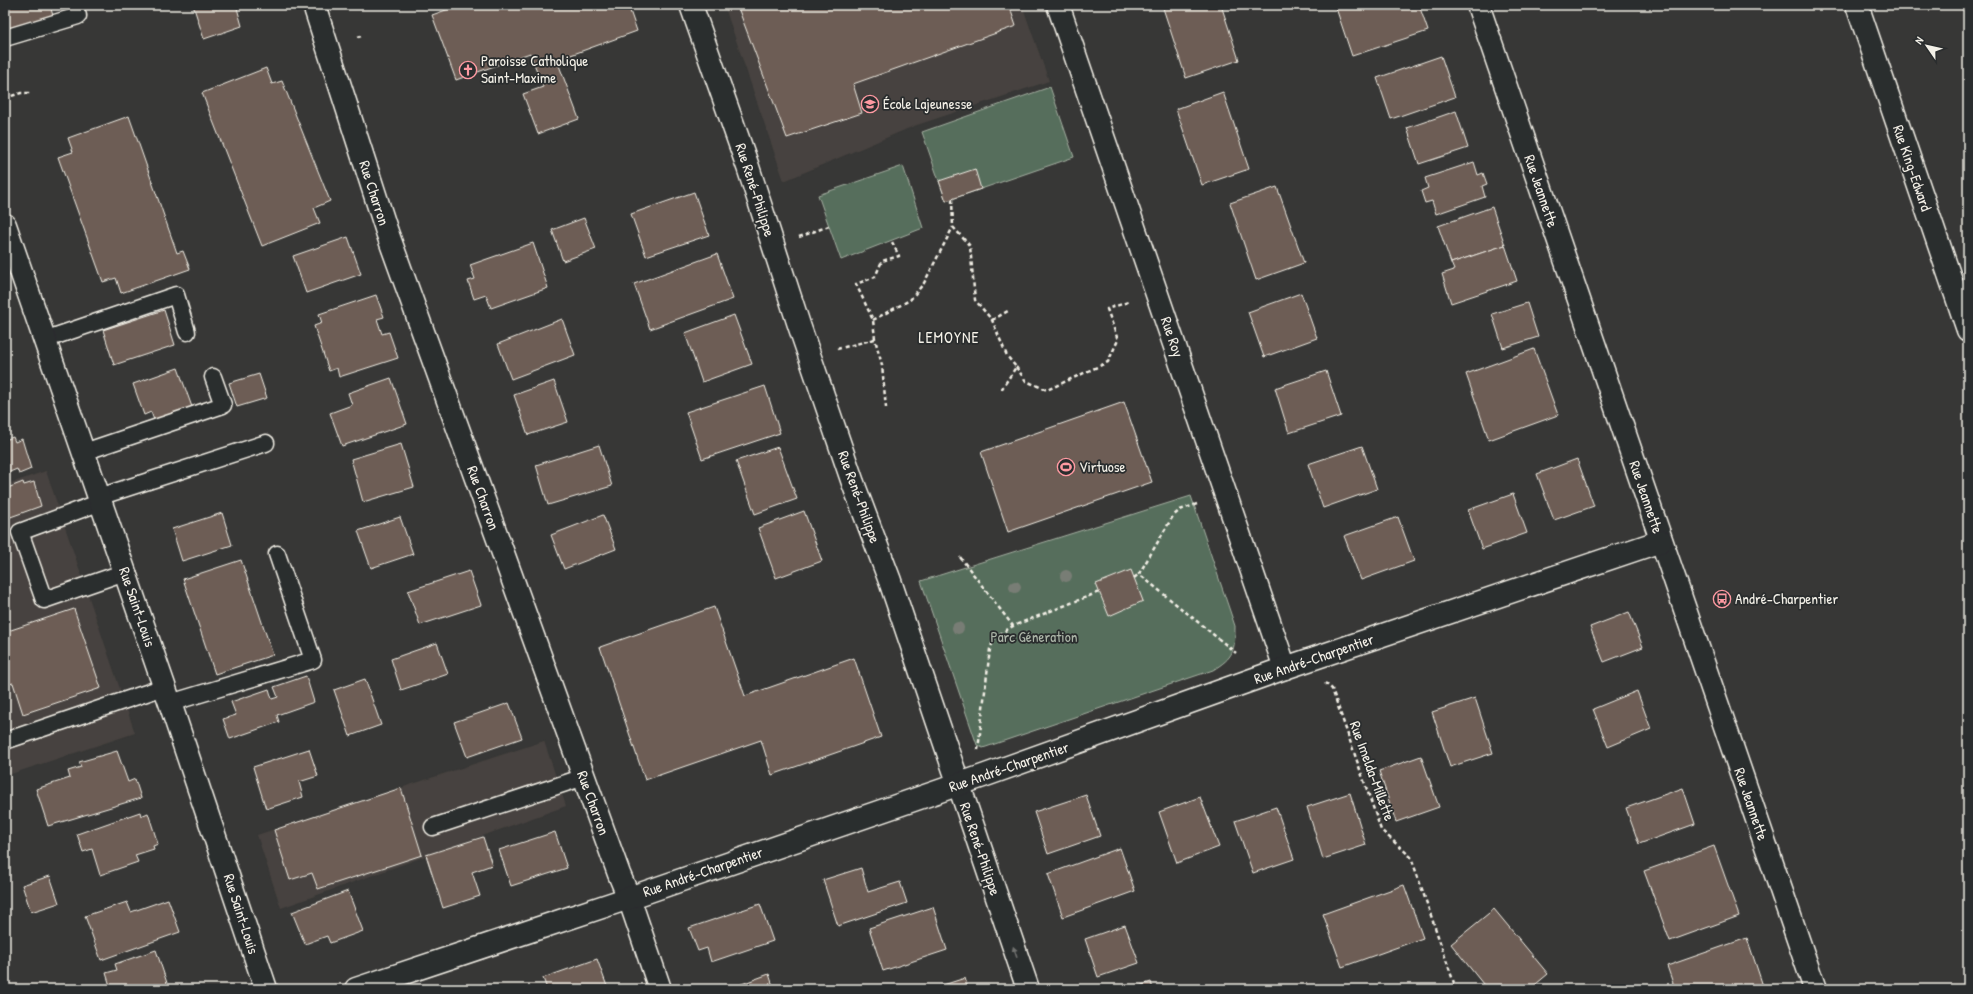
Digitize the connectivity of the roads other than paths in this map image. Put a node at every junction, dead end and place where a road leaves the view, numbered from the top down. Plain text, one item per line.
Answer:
1 (75, 5) edge
2 (314, 5) edge
3 (691, 5) edge
4 (1058, 5) edge
5 (1478, 5) edge
6 (1856, 5) edge
7 (5, 38) edge
8 (5, 225) edge
9 (1968, 330) edge
10 (187, 332) dead end
11 (44, 340) junction
12 (213, 377) dead end
13 (266, 443) dead end
14 (84, 452) junction
15 (100, 500) junction
16 (1661, 541) junction
17 (277, 554) dead end
18 (125, 572) junction
19 (1285, 668) junction
20 (167, 695) junction
21 (5, 741) edge
22 (584, 777) junction
23 (958, 784) junction
24 (433, 828) dead end
25 (629, 898) junction
26 (266, 989) edge
27 (356, 989) edge
28 (660, 989) edge
29 (1028, 989) edge
30 (1815, 989) edge

1 - 7 lane
2 - 22 street, Rue Charron
3 - 23 street, Rue René-Philippe
4 - 19 street, Rue Roy
5 - 16 street, Rue Jeannette
6 - 9 street, Rue King-Edward
8 - 11 street, Rue Saint-Louis
10 - 11 lane
11 - 14 street, Rue Saint-Louis
12 - 14 lane
13 - 15 lane
14 - 15 street, Rue Saint-Louis
15 - 18 street, Rue Saint-Louis
15 - 18 lane
16 - 19 street, Rue André-Charpentier
16 - 30 street, Rue Jeannette
17 - 20 lane
18 - 20 street, Rue Saint-Louis
19 - 23 street, Rue André-Charpentier
20 - 21 lane
20 - 26 street, Rue Saint-Louis
22 - 24 lane
22 - 25 street, Rue Charron
23 - 25 street, Rue André-Charpentier
29 -> 23 street, Rue René-Philippe
25 - 27 street, Rue André-Charpentier
25 - 28 street, Rue Charron

